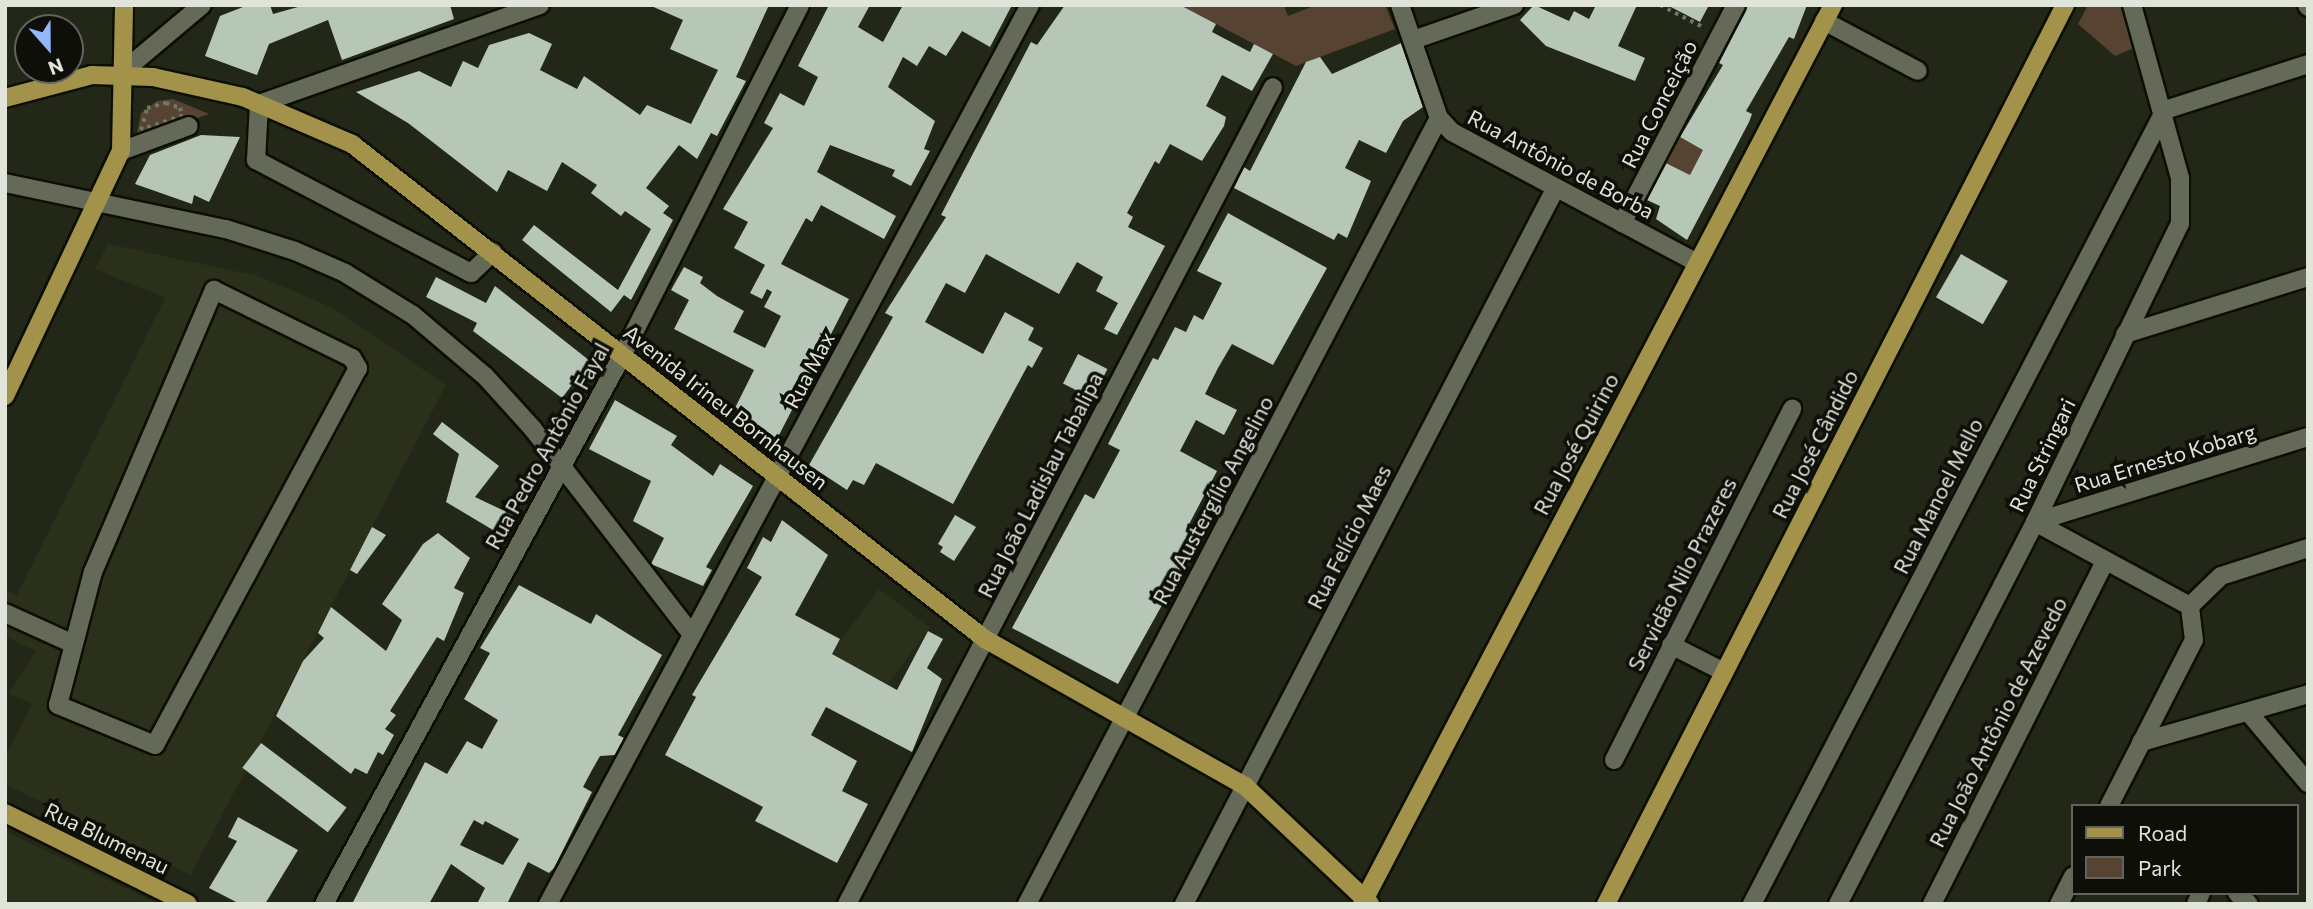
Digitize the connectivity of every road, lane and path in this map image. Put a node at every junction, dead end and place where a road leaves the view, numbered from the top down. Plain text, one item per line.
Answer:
1 (124, 5) edge
2 (202, 5) edge
3 (540, 5) edge
4 (800, 5) edge
5 (1030, 5) edge
6 (1399, 5) edge
7 (1514, 5) edge
8 (1660, 5) edge
9 (1736, 5) edge
10 (2065, 5) edge
11 (2132, 5) edge
12 (1828, 13) edge
13 (1720, 36) junction
14 (1413, 40) junction
15 (2308, 64) edge
16 (1918, 71) dead end
17 (120, 74) junction
18 (1273, 87) dead end
19 (5, 98) edge
20 (260, 104) junction
21 (2165, 110) junction
22 (1439, 118) junction
23 (189, 126) dead end
24 (121, 151) junction
25 (5, 183) edge
26 (1554, 191) junction
27 (101, 204) junction
28 (1622, 223) junction
29 (493, 252) junction
30 (1697, 263) junction
31 (2308, 277) edge
32 (2125, 334) junction
33 (623, 354) junction
34 (5, 396) edge
35 (1792, 409) dead end
36 (2308, 437) edge
37 (562, 465) junction
38 (777, 477) junction
39 (2035, 522) junction
40 (2308, 548) edge
41 (2105, 561) junction
42 (2190, 607) junction
43 (5, 613) edge
44 (692, 635) junction
45 (985, 639) junction
46 (71, 643) junction
47 (1671, 645) junction
48 (1724, 672) junction
49 (2308, 694) edge
50 (2249, 713) junction
51 (1124, 718) junction
52 (2141, 742) junction
53 (1614, 760) dead end
54 (2308, 783) edge
55 (1245, 786) junction
56 (2110, 804) edge
57 (5, 813) edge
58 (2072, 878) edge
59 (1365, 902) edge
60 (188, 904) edge
61 (324, 904) edge
62 (548, 904) edge
63 (847, 904) edge
64 (1027, 904) edge
65 (1184, 904) edge
66 (1606, 904) edge
67 (1752, 904) edge
68 (1838, 904) edge
69 (1932, 904) edge
70 (2059, 904) edge

1 - 17 main road
2 - 17 street
3 - 20 street
4 - 33 street, Rua Pedro Antônio Fayal
5 - 38 street, Rua Max
6 - 14 street, Rua Antônio de Borba
7 - 14 street
8 - 13 path
9 - 13 street, Rua Conceição
10 - 48 main road, Rua José Cândido
11 - 21 street, Rua Stringari
12 - 16 street
12 - 30 main road, Rua José Quirino
13 - 28 street, Rua Conceição
14 - 22 street, Rua Antônio de Borba
15 - 21 street
17 - 19 main road, Avenida Irineu Bornhausen
17 - 20 main road, Avenida Irineu Bornhausen
17 - 24 main road
18 - 45 street, Rua João Ladislau Tabalipa
20 - 29 main road, Avenida Irineu Bornhausen
20 - 29 street
21 - 32 street, Rua Stringari
21 - 67 street, Rua Manoel Mello
22 - 26 street, Rua Antônio de Borba
22 - 51 street, Rua Austergílio Angelino
23 - 24 street
24 - 27 main road
25 - 27 street
26 - 28 street, Rua Antônio de Borba
26 - 55 street, Rua Felício Maes
27 - 34 main road
27 - 37 street
28 - 30 street, Rua Antônio de Borba
29 - 33 main road, Avenida Irineu Bornhausen
30 - 59 main road, Rua José Quirino
31 - 32 street
32 - 39 street, Rua Stringari
33 - 37 street, Rua Pedro Antônio Fayal
33 - 38 main road, Avenida Irineu Bornhausen
35 - 47 street, Servidão Nilo Prazeres
36 - 39 street, Rua Ernesto Kobarg
37 - 44 street
37 - 61 street, Rua Pedro Antônio Fayal
38 - 44 street, Rua Max
38 - 45 main road, Avenida Irineu Bornhausen
39 - 41 street
39 - 68 street, Rua Stringari
40 - 42 street
41 - 42 street
41 - 69 street, Rua João Antônio de Azevedo
42 - 52 street
43 - 46 street
44 - 62 street, Rua Max
45 - 51 main road, Avenida Irineu Bornhausen
45 - 63 street, Rua João Ladislau Tabalipa
46 - 46 street
47 - 48 street
47 - 53 street, Servidão Nilo Prazeres
48 - 66 main road, Rua José Cândido
49 - 50 street
50 - 52 street
50 - 54 street
51 - 55 main road, Avenida Irineu Bornhausen
51 - 64 street, Rua Austergílio Angelino
52 - 56 street
55 - 59 main road, Avenida Irineu Bornhausen
55 - 65 street, Rua Felício Maes
57 - 60 main road, Rua Blumenau
58 - 70 street

